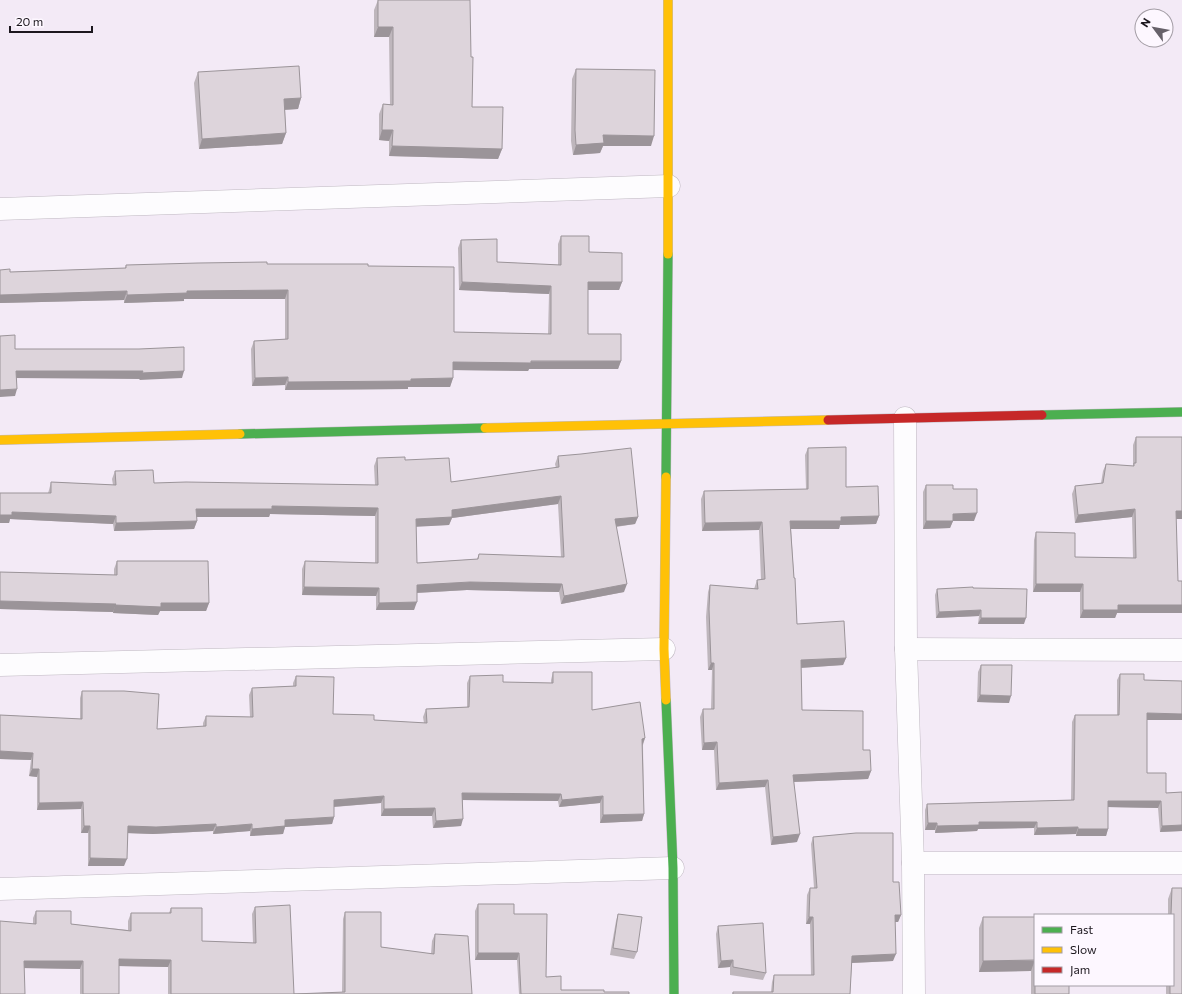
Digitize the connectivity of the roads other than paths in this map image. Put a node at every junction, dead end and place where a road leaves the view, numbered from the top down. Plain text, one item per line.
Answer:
1 (668, 0) edge
2 (668, 186) junction
3 (0, 210) edge
4 (1182, 412) edge
5 (905, 418) junction
6 (668, 423) junction
7 (0, 440) edge
8 (664, 649) junction
9 (906, 649) junction
10 (1182, 650) edge
11 (0, 665) edge
12 (913, 863) junction
13 (1182, 863) edge
14 (674, 868) junction
15 (0, 889) edge
16 (674, 994) edge
17 (914, 994) edge

1 - 2 street
2 - 3 street
2 - 6 street
4 - 5 street
5 - 6 street
5 - 9 street
6 - 7 street
6 - 8 street
8 - 11 street
8 - 14 street
9 - 10 street
9 - 12 street
12 - 13 street
12 - 17 street
14 - 15 street
14 - 16 street

